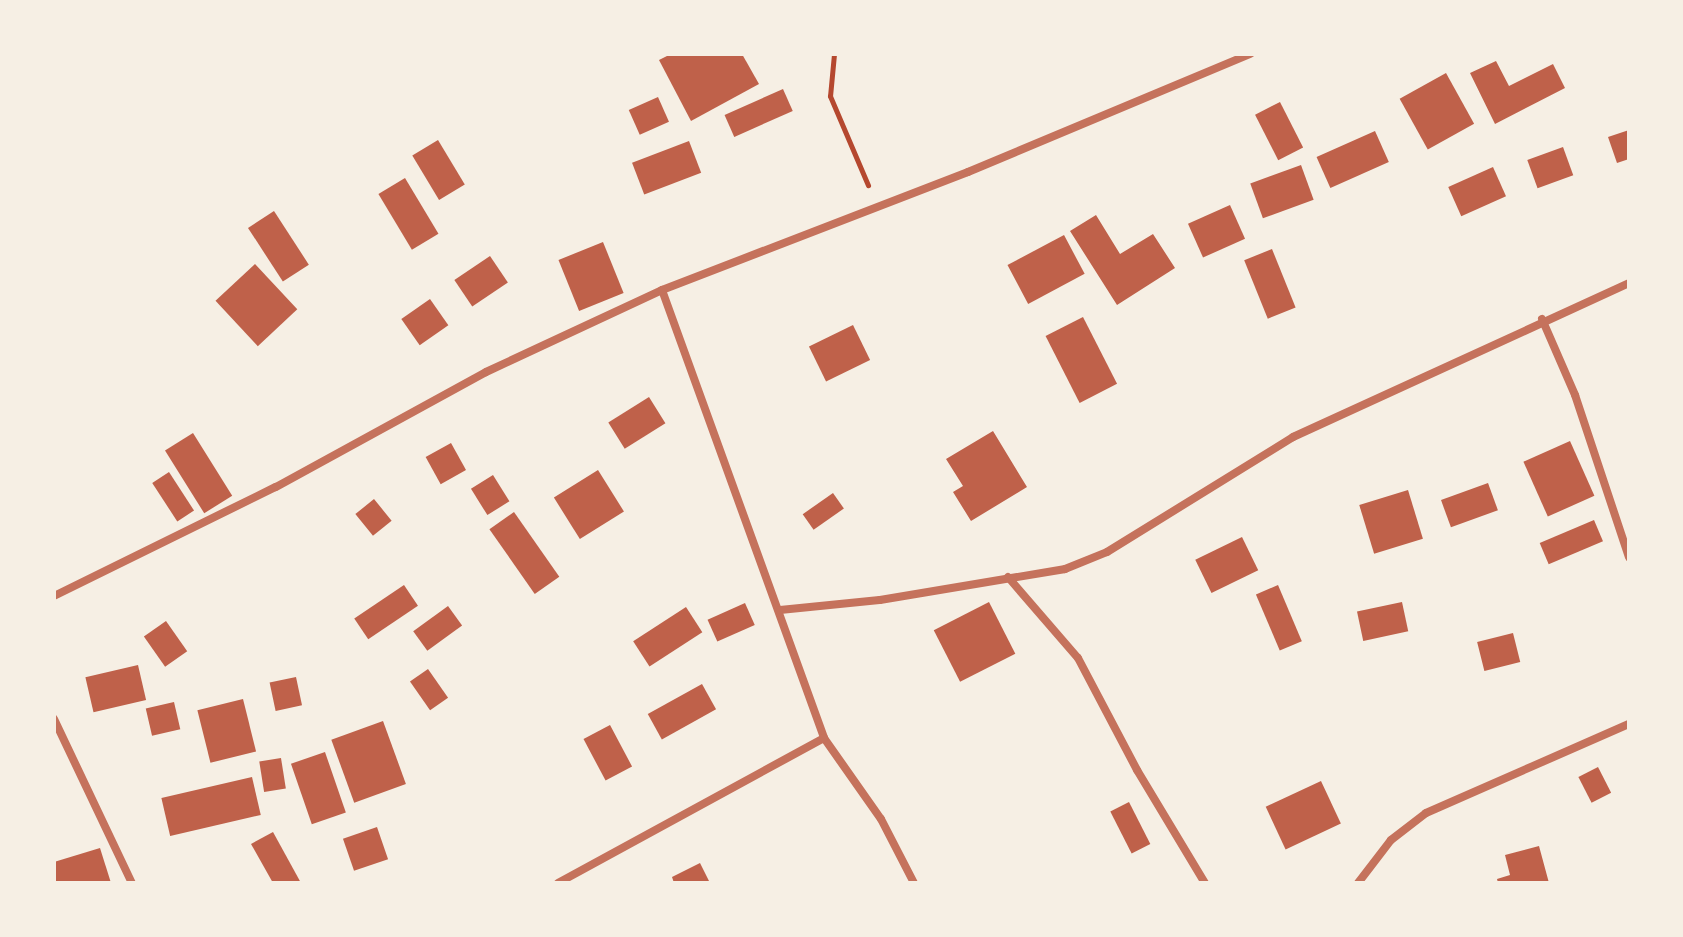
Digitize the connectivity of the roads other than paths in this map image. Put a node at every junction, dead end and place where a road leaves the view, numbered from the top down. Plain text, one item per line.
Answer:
1 (1250, 54) edge
2 (1629, 283) edge
3 (662, 290) junction
4 (1542, 319) junction
5 (1629, 557) edge
6 (1008, 577) junction
7 (54, 596) edge
8 (780, 610) junction
9 (54, 719) edge
10 (1629, 724) edge
11 (824, 738) junction
12 (132, 883) edge
13 (558, 883) edge
14 (914, 883) edge
15 (1205, 883) edge
16 (1358, 883) edge

1 - 3 street
2 - 4 street
3 - 7 street
3 - 8 street
4 - 5 street
4 - 6 street
6 - 8 street
6 - 15 street
8 - 11 street
9 - 12 street
10 - 16 street
11 - 13 street
11 - 14 street

